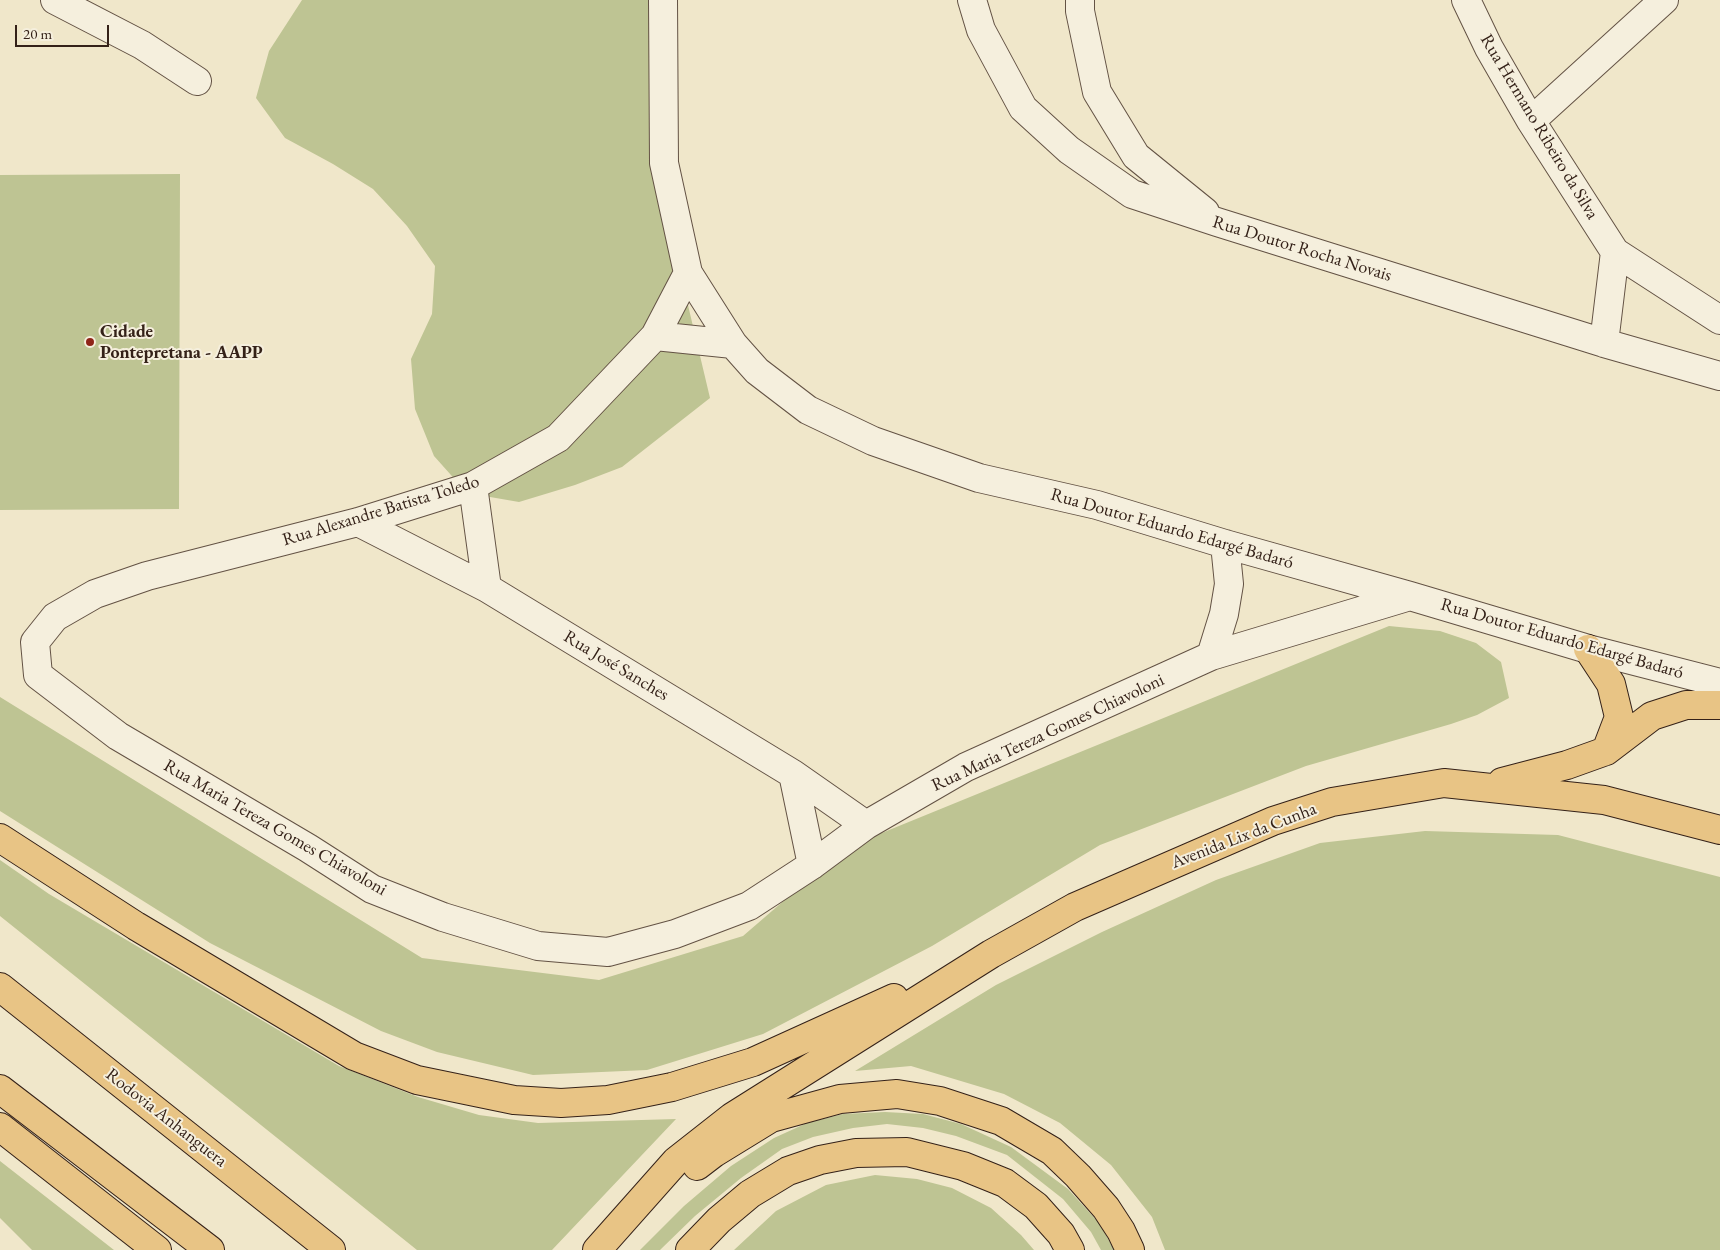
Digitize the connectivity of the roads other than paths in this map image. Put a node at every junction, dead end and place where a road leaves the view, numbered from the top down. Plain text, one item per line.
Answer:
1 (55, 0) edge
2 (663, 0) edge
3 (972, 0) edge
4 (1080, 0) edge
5 (1466, 0) edge
6 (1664, 0) edge
7 (197, 81) dead end
8 (1531, 121) junction
9 (1217, 222) junction
10 (1615, 252) junction
11 (688, 273) junction
12 (1720, 320) edge
13 (655, 336) junction
14 (733, 344) junction
15 (1604, 344) junction
16 (1720, 376) edge
17 (473, 486) junction
18 (358, 522) junction
19 (1225, 544) junction
20 (487, 588) junction
21 (1410, 596) junction
22 (1588, 649) junction
23 (1211, 656) junction
24 (38, 675) joint
25 (1720, 683) edge
26 (1720, 705) edge
27 (1606, 751) junction
28 (793, 774) junction
29 (1486, 786) junction
30 (866, 825) junction
31 (1720, 830) edge
32 (0, 838) edge
33 (812, 865) junction
34 (991, 954) junction
35 (0, 987) edge
36 (0, 1089) edge
37 (0, 1127) edge
38 (600, 1246) edge
39 (158, 1250) edge
40 (210, 1250) edge
41 (331, 1250) edge
42 (690, 1250) edge
43 (1070, 1250) edge
44 (1130, 1250) edge

1 - 7 street
2 - 11 street
3 - 9 street, Rua Doutor Rocha Novais
4 - 9 street
5 - 8 street, Rua Hermano Ribeiro da Silva
6 - 8 street
8 - 10 street, Rua Hermano Ribeiro da Silva
9 - 15 street, Rua Doutor Rocha Novais
10 - 12 street, Rua Hermano Ribeiro da Silva
10 - 15 street
11 - 13 street, Rua Alexandre Batista Toledo
11 - 14 street, Rua Doutor Eduardo Edargé Badaró
13 - 14 street
13 - 17 street, Rua Alexandre Batista Toledo
14 - 19 street, Rua Doutor Eduardo Edargé Badaró
15 - 16 street, Rua Doutor Rocha Novais
17 - 18 street, Rua Alexandre Batista Toledo
17 - 20 street
18 - 20 street, Rua José Sanches
18 - 24 street, Rua Alexandre Batista Toledo
19 - 21 street, Rua Doutor Eduardo Edargé Badaró
19 - 23 street
20 - 28 street, Rua José Sanches
21 - 22 street, Rua Doutor Eduardo Edargé Badaró
21 - 23 street, Rua Maria Tereza Gomes Chiavoloni
22 - 25 street, Rua Doutor Eduardo Edargé Badaró
22 - 27 highway
23 - 30 street, Rua Maria Tereza Gomes Chiavoloni
24 - 33 street, Rua Maria Tereza Gomes Chiavoloni
26 - 27 highway
27 - 29 highway
28 - 30 street, Rua José Sanches
28 - 33 street
29 - 31 highway, Avenida Lix da Cunha
29 - 34 highway, Avenida Lix da Cunha
30 - 33 street, Rua Maria Tereza Gomes Chiavoloni
32 - 34 highway
34 - 38 highway
35 - 41 highway, Rodovia Anhanguera
36 - 40 highway
37 - 39 highway
38 - 44 highway
42 - 43 highway

